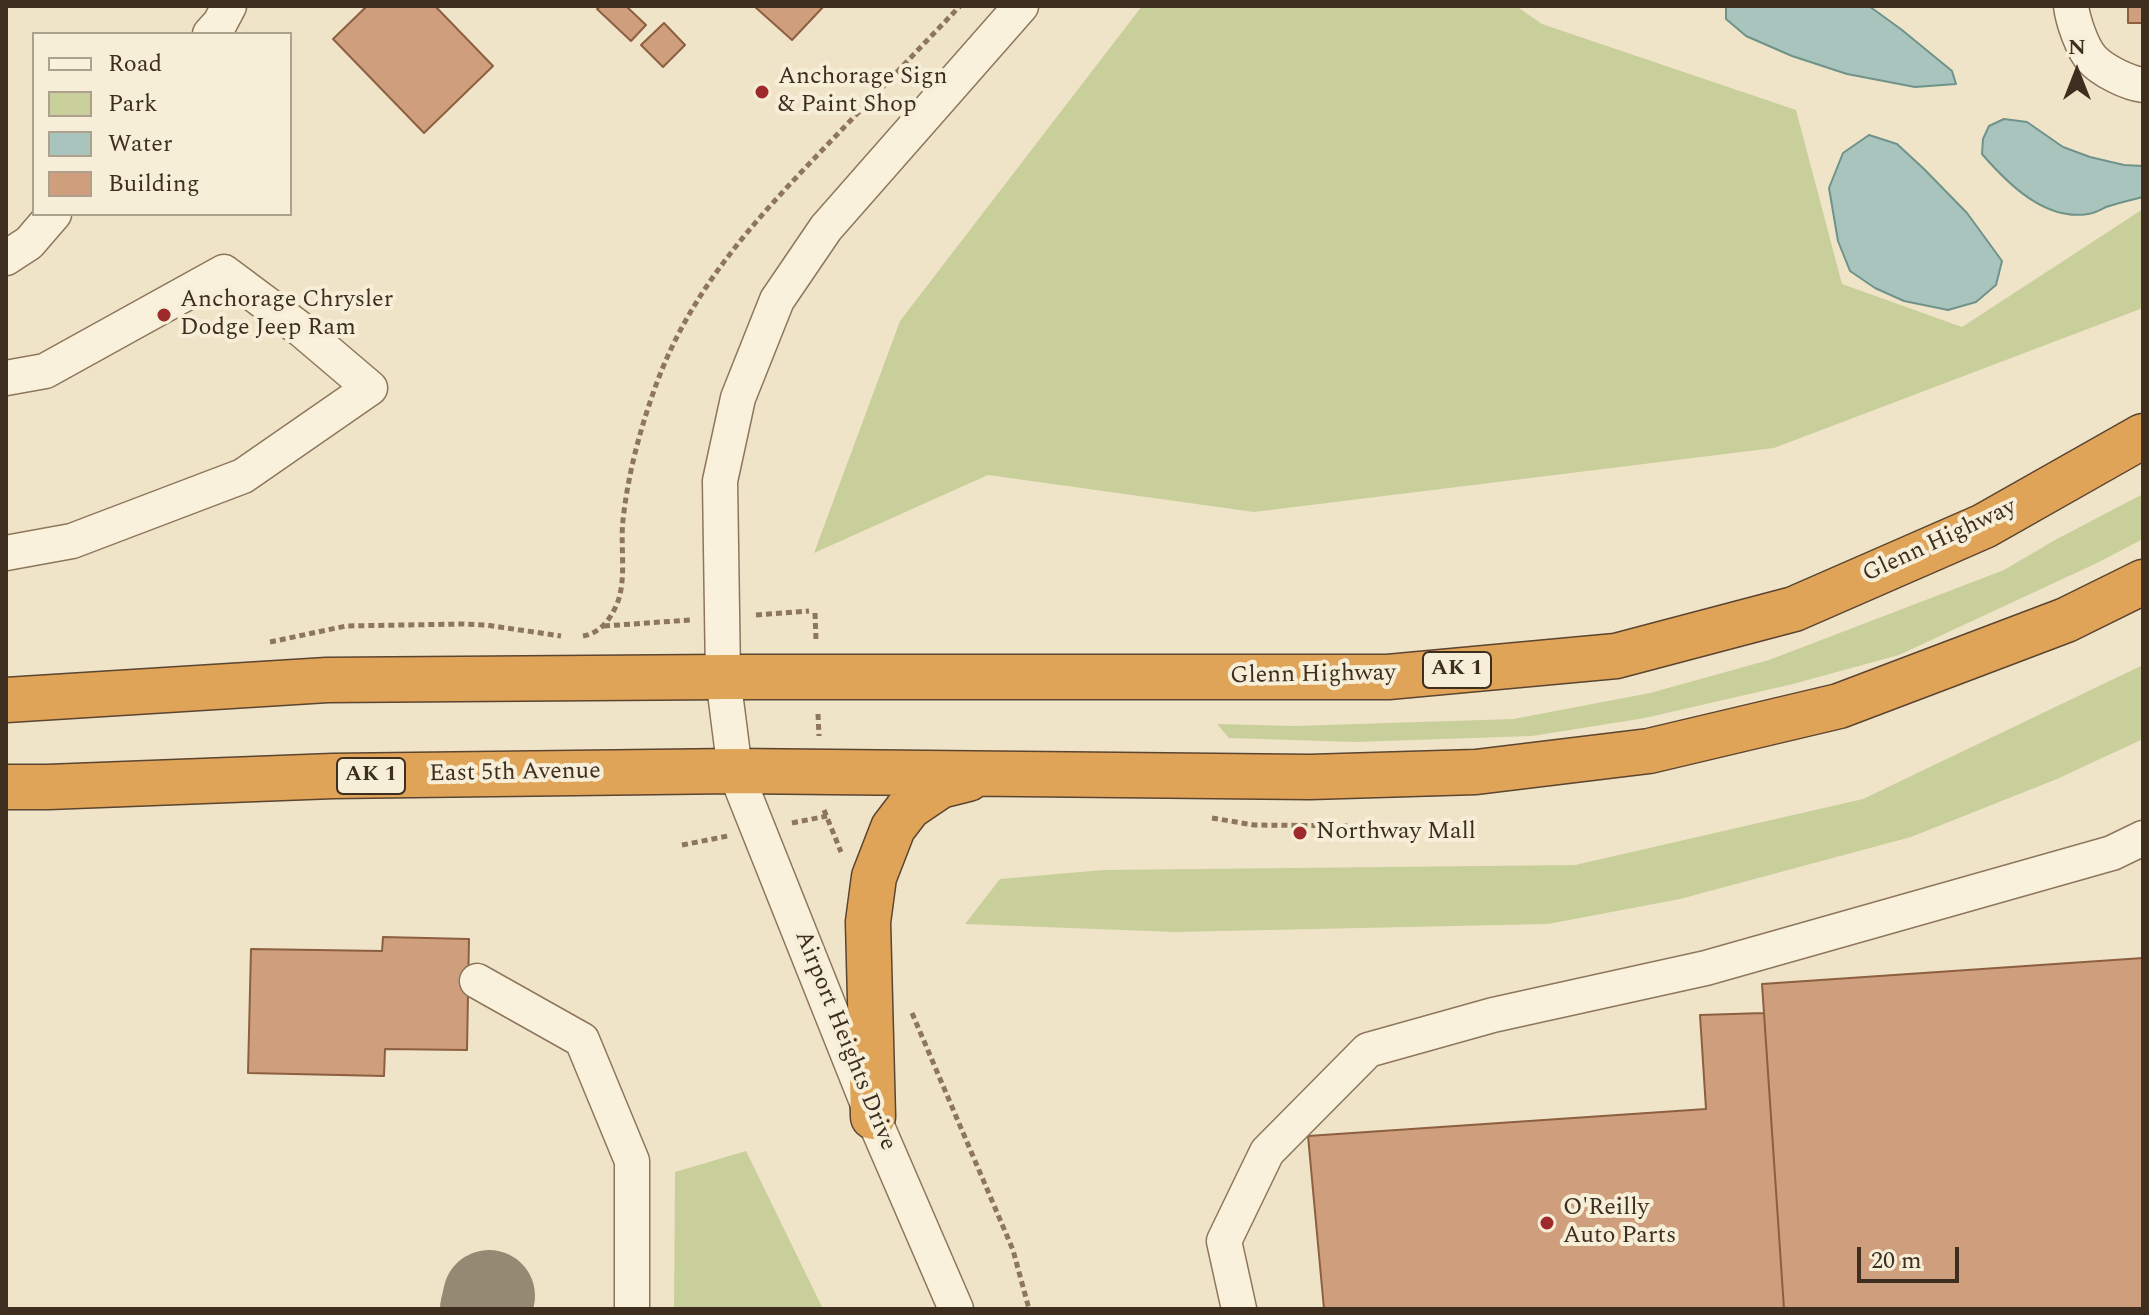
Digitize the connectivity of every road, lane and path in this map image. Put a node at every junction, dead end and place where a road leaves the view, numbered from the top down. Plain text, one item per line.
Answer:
1 (229, 6) edge
2 (960, 6) edge
3 (1021, 6) edge
4 (2071, 6) edge
5 (212, 32) edge
6 (2143, 85) edge
7 (52, 216) edge
8 (6, 258) edge
9 (6, 378) edge
10 (2143, 436) edge
11 (6, 553) edge
12 (2143, 582) edge
13 (578, 636) dead end
14 (568, 637) dead end
15 (261, 644) dead end
16 (723, 677) junction
17 (6, 700) edge
18 (735, 771) junction
19 (991, 773) junction
20 (6, 787) edge
21 (821, 803) dead end
22 (1209, 817) dead end
23 (1354, 826) dead end
24 (2143, 838) edge
25 (842, 855) dead end
26 (477, 981) dead end
27 (911, 1012) dead end
28 (873, 1117) junction
29 (632, 1309) edge
30 (956, 1309) edge
31 (1029, 1309) edge
32 (1239, 1309) edge

1 - 5 street
2 - 13 path
3 - 16 street, Airport Heights Drive
4 - 6 street
7 - 8 street
9 - 11 street
10 - 16 highway, Glenn Highway / AK 1
12 - 19 highway, AK 1
14 - 15 path
16 - 17 highway, AK 1
16 - 18 street, Airport Heights Drive
18 - 19 highway, AK 1
18 - 20 highway, East 5th Avenue / AK 1
18 - 28 street, Airport Heights Drive
19 - 28 highway
21 - 25 path
22 - 23 path
24 - 32 street
26 - 29 street
27 - 31 path
28 - 30 street, Airport Heights Drive

